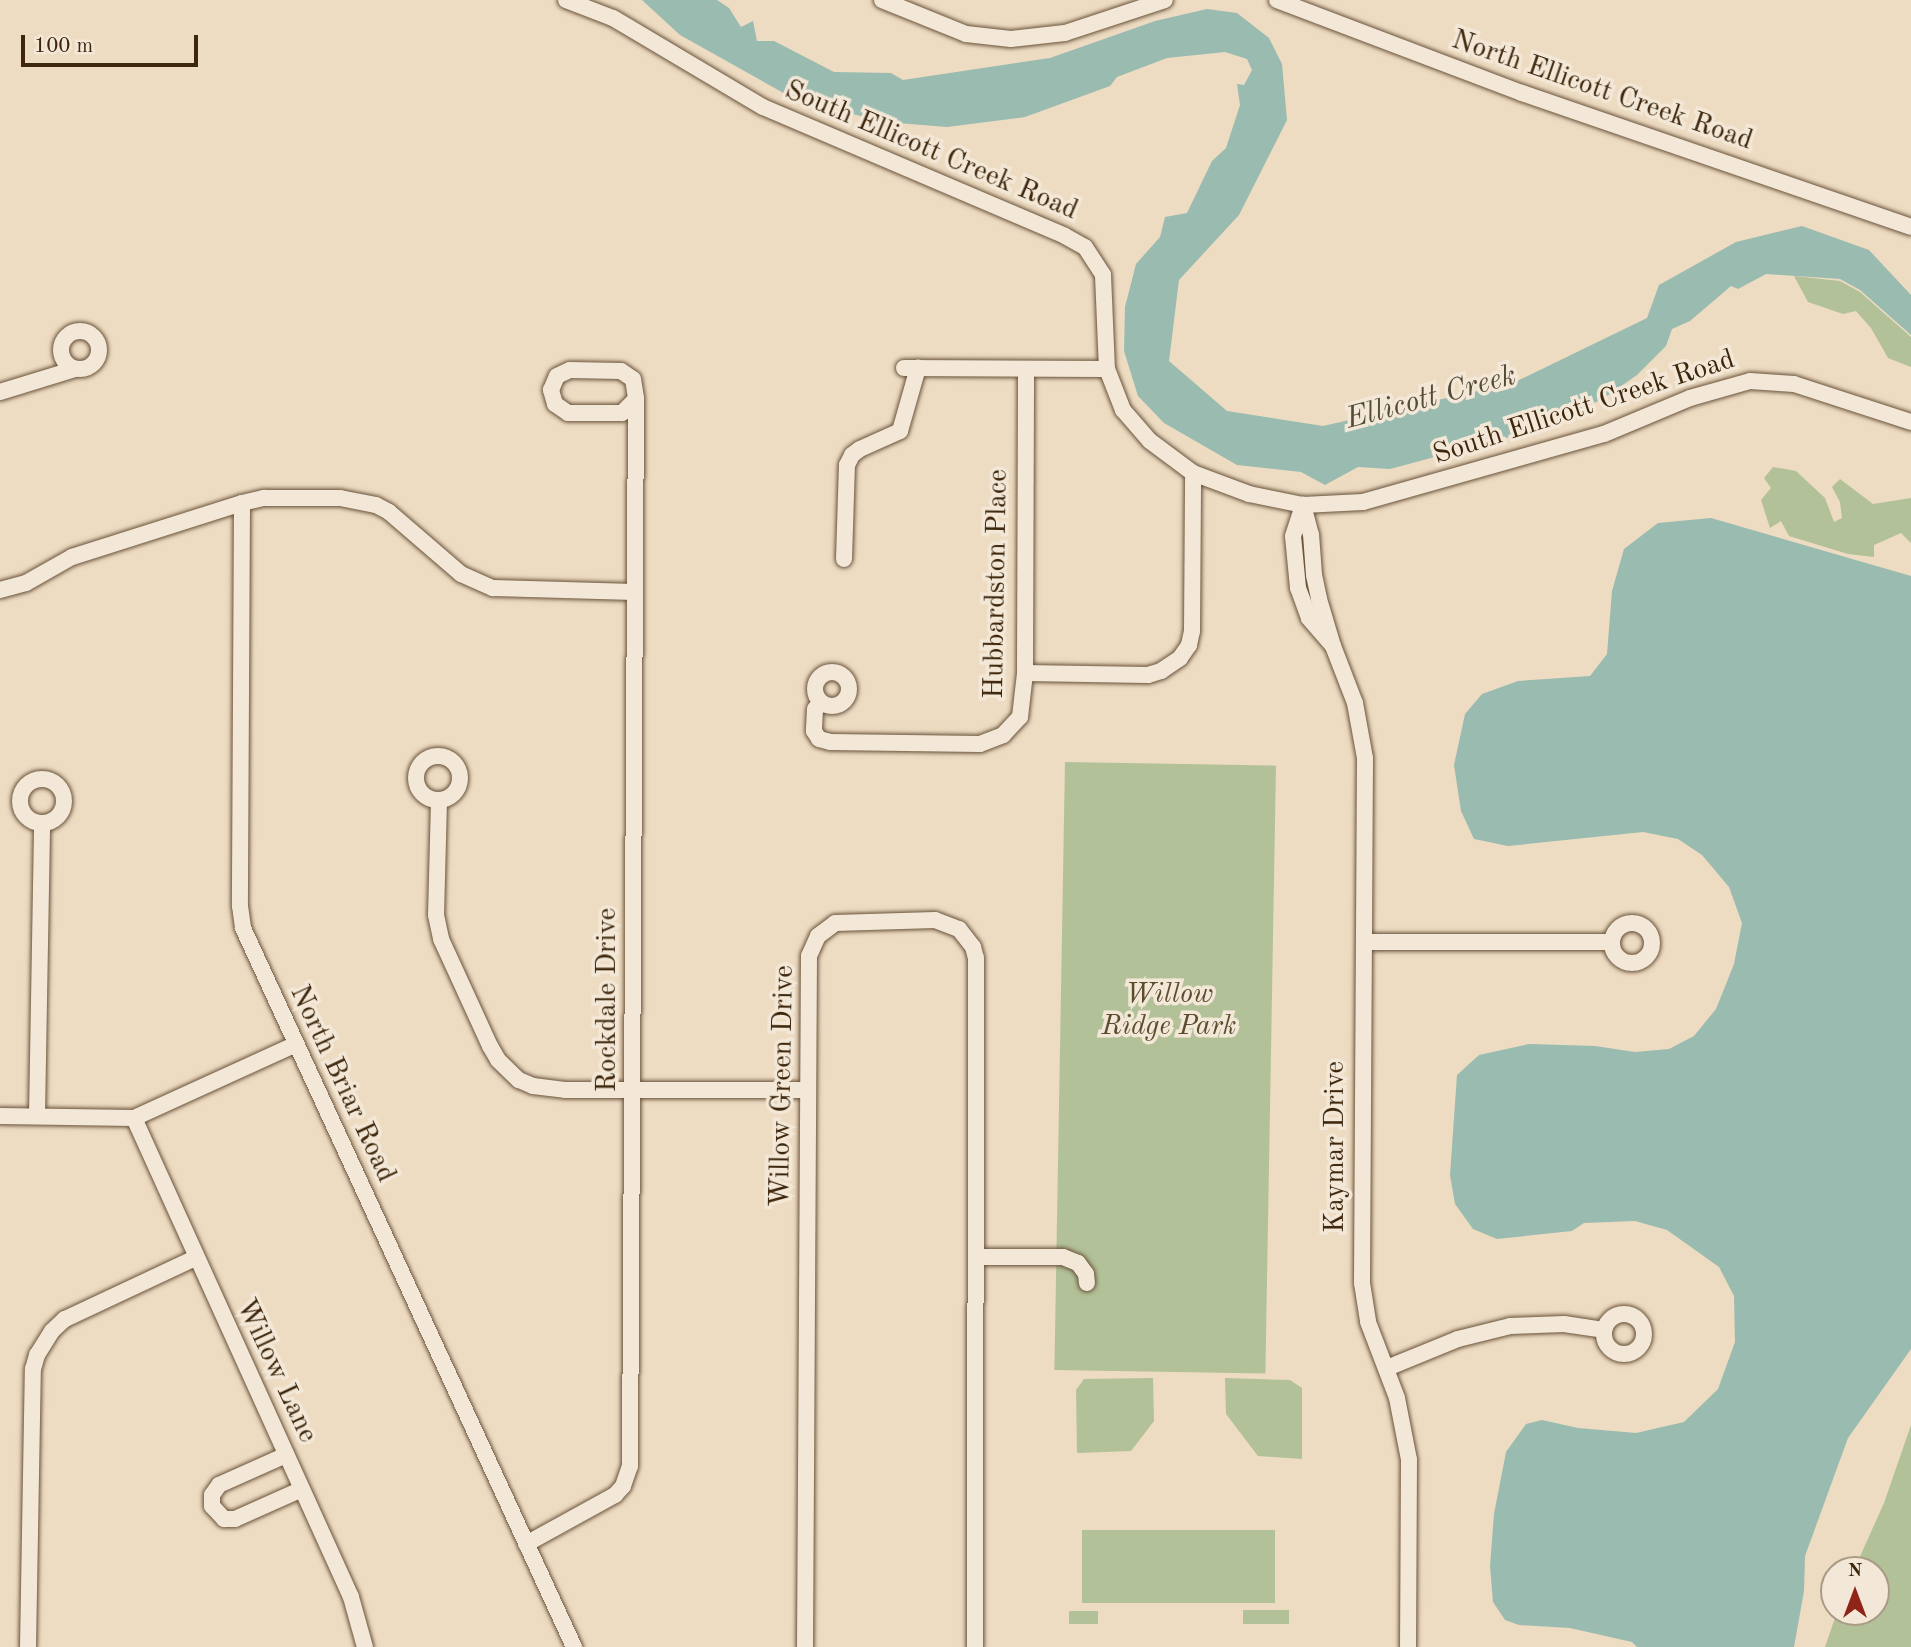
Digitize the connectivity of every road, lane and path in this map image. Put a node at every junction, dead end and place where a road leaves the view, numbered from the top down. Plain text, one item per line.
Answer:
1 (566, 0) edge
2 (882, 0) edge
3 (1165, 0) edge
4 (1277, 0) edge
5 (1911, 227) edge
6 (75, 369) dead end
7 (1026, 369) junction
8 (1107, 369) junction
9 (0, 392) edge
10 (636, 399) junction
11 (1911, 422) edge
12 (1193, 473) junction
13 (242, 503) junction
14 (1303, 505) junction
15 (844, 559) dead end
16 (0, 590) edge
17 (635, 592) junction
18 (1025, 673) junction
19 (821, 703) dead end
20 (439, 801) dead end
21 (42, 824) dead end
22 (1364, 942) junction
23 (1611, 942) dead end
24 (295, 1045) junction
25 (634, 1090) junction
26 (808, 1090) junction
27 (0, 1116) edge
28 (37, 1116) junction
29 (134, 1118) junction
30 (977, 1256) junction
31 (195, 1258) junction
32 (1087, 1283) dead end
33 (1604, 1330) dead end
34 (1387, 1368) junction
35 (286, 1455) junction
36 (302, 1489) junction
37 (526, 1544) junction
38 (28, 1647) edge
39 (365, 1647) edge
40 (574, 1647) edge
41 (805, 1647) edge
42 (975, 1647) edge
43 (1408, 1647) edge

1 - 8 street, South Ellicott Creek Road
2 - 3 street
4 - 5 street, North Ellicott Creek Road
6 - 9 street
7 - 8 street
7 - 15 street
7 - 18 street, Hubbardston Place
8 - 12 street, South Ellicott Creek Road
10 - 10 street, Rockdale Drive
10 - 17 street, Rockdale Drive
11 - 14 street, South Ellicott Creek Road
12 - 14 street, South Ellicott Creek Road
12 - 18 street
13 - 16 street
13 - 17 street
13 - 24 street, North Briar Road
14 - 22 street, Kaymar Drive
17 - 25 street, Rockdale Drive
18 - 19 street, Hubbardston Place
20 - 25 street
21 - 28 street
22 - 23 street
22 - 34 street, Kaymar Drive
24 - 29 street
24 - 37 street, North Briar Road
25 - 26 street
25 - 37 street, Rockdale Drive
26 - 30 street, Willow Green Drive
26 - 41 street, Willow Green Drive
27 - 28 street
28 - 29 street
29 - 31 street, Willow Lane
30 - 32 street
30 - 42 street, Willow Green Drive
31 - 35 street, Willow Lane
31 - 38 street
33 - 34 street
34 - 43 street, Kaymar Drive
35 - 36 street, Willow Lane
35 - 36 street
36 - 39 street, Willow Lane
37 - 40 street, North Briar Road

